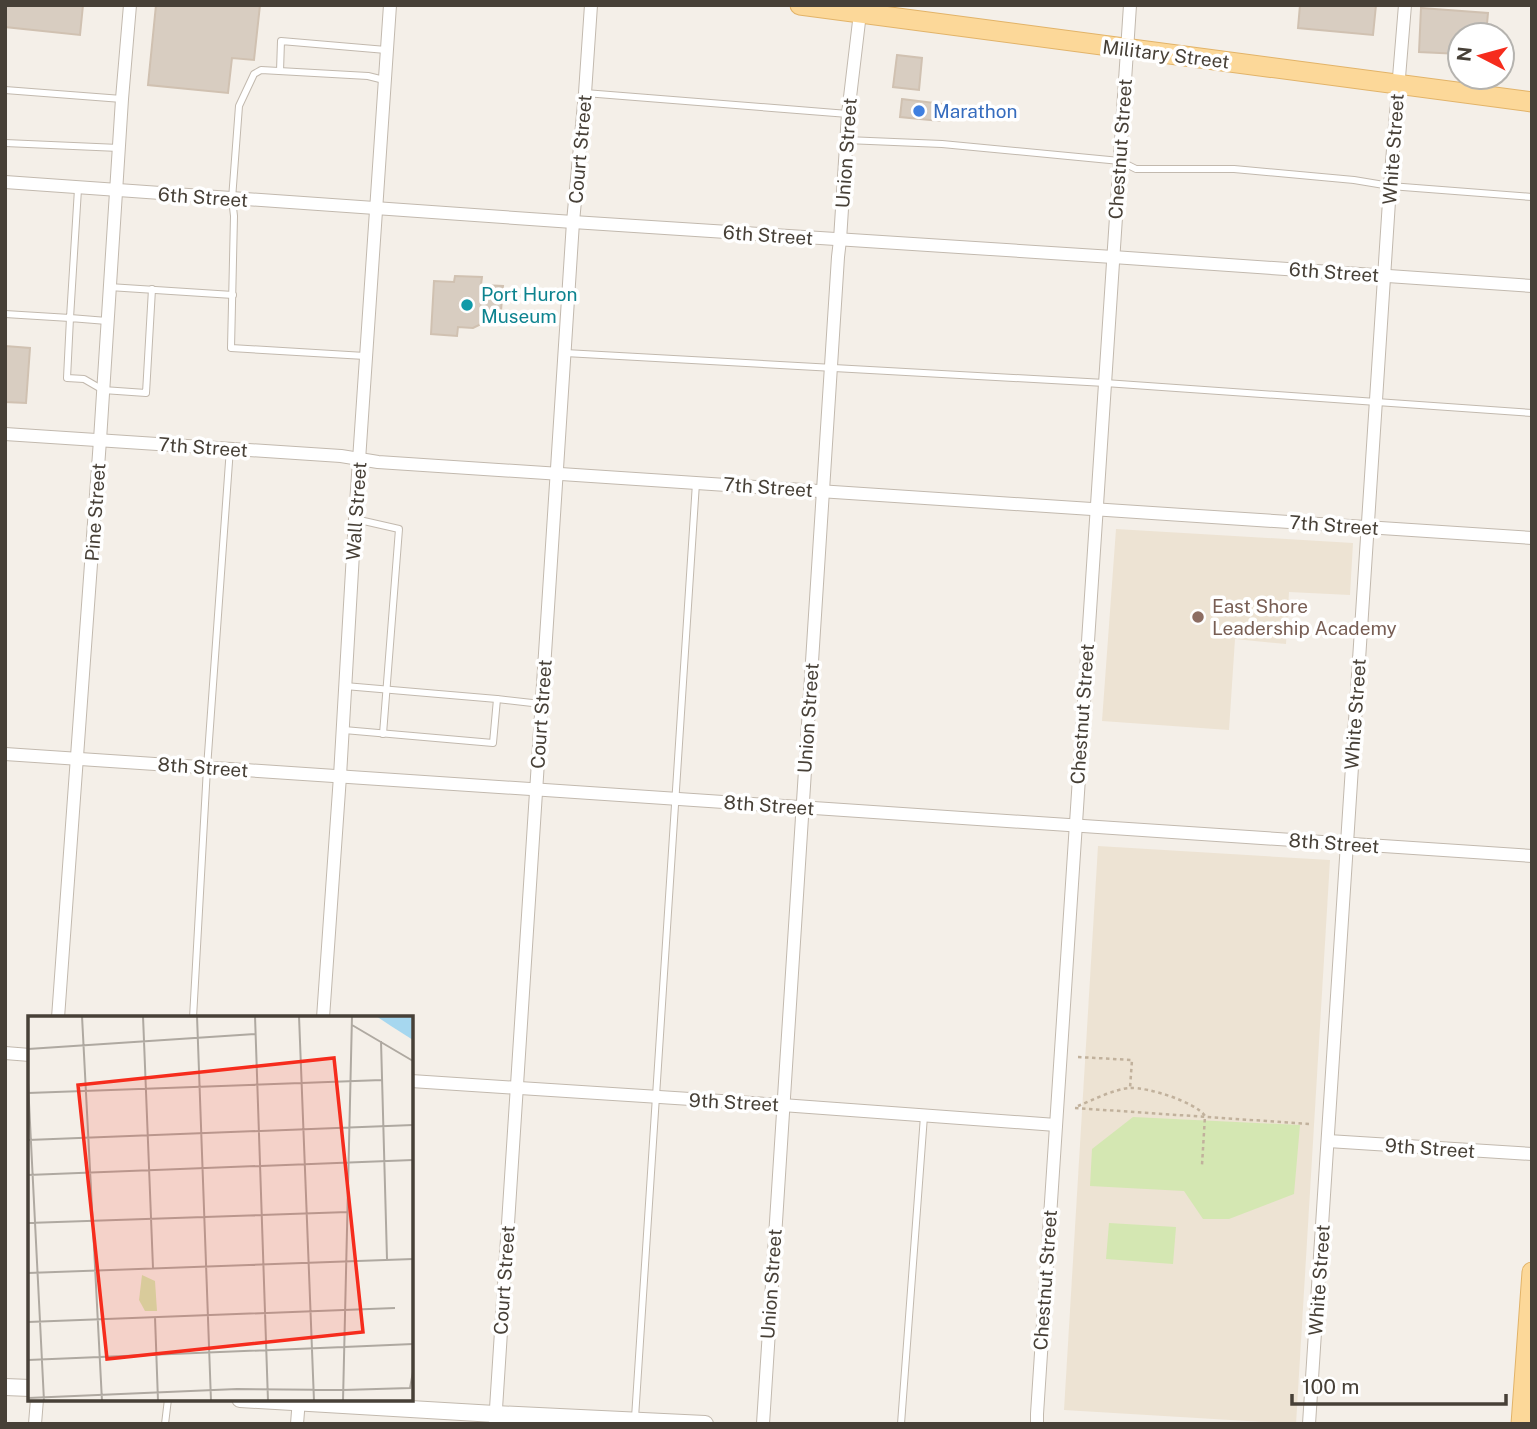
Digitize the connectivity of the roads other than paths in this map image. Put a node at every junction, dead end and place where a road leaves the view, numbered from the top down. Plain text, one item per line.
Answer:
1 (130, 5) edge
2 (390, 5) edge
3 (592, 5) edge
4 (800, 5) edge
5 (1130, 5) edge
6 (1405, 5) edge
7 (860, 13) junction
8 (1126, 49) junction
9 (386, 50) junction
10 (280, 71) junction
11 (384, 80) junction
12 (1398, 83) junction
13 (5, 90) edge
14 (585, 93) junction
15 (122, 99) junction
16 (1532, 102) edge
17 (848, 114) junction
18 (846, 140) junction
19 (5, 142) edge
20 (119, 148) junction
21 (1120, 161) junction
22 (5, 183) edge
23 (1390, 186) junction
24 (78, 189) junction
25 (116, 191) junction
26 (1532, 197) edge
27 (232, 199) junction
28 (376, 209) junction
29 (573, 222) junction
30 (840, 240) junction
31 (1113, 257) junction
32 (1384, 275) junction
33 (1532, 286) edge
34 (110, 287) junction
35 (152, 289) junction
36 (233, 295) junction
37 (5, 314) edge
38 (71, 318) junction
39 (107, 321) junction
40 (565, 353) junction
41 (366, 356) junction
42 (831, 367) junction
43 (1105, 383) junction
44 (103, 390) junction
45 (1376, 402) junction
46 (1532, 413) edge
47 (5, 434) edge
48 (100, 440) junction
49 (230, 448) junction
50 (359, 458) junction
51 (557, 473) junction
52 (696, 482) junction
53 (824, 491) junction
54 (1096, 509) junction
55 (355, 519) junction
56 (1367, 528) junction
57 (1532, 538) edge
58 (345, 686) junction
59 (387, 690) junction
60 (497, 699) junction
61 (541, 704) junction
62 (342, 730) junction
63 (383, 734) junction
64 (5, 754) edge
65 (78, 759) junction
66 (207, 768) junction
67 (340, 776) junction
68 (536, 789) junction
69 (675, 798) junction
70 (802, 807) junction
71 (1075, 825) junction
72 (1347, 844) junction
73 (1532, 856) edge
74 (58, 1016) edge
75 (193, 1016) edge
76 (323, 1016) edge
77 (5, 1053) edge
78 (28, 1055) edge
79 (413, 1081) edge
80 (516, 1088) junction
81 (656, 1097) junction
82 (782, 1105) junction
83 (924, 1116) junction
84 (1056, 1125) junction
85 (1328, 1141) junction
86 (1532, 1154) edge
87 (1532, 1272) edge
88 (5, 1387) edge
89 (28, 1388) edge
90 (37, 1401) edge
91 (169, 1401) edge
92 (298, 1401) edge
93 (495, 1419) edge
94 (635, 1422) edge
95 (676, 1423) edge
96 (35, 1424) edge
97 (165, 1424) edge
98 (297, 1424) edge
99 (705, 1424) edge
100 (763, 1424) edge
101 (901, 1424) edge
102 (1037, 1424) edge
103 (1309, 1424) edge
104 (1521, 1424) edge

1 - 15 street, Pine Street
2 - 9 street, Wall Street
3 - 14 street, Court Street
4 - 7 main road, Military Street
5 - 8 street, Chestnut Street
6 - 12 street, White Street
7 - 8 main road, Military Street
7 - 17 street, Union Street
8 - 12 main road, Military Street
8 - 21 street, Chestnut Street
9 - 10 lane
9 - 11 street, Wall Street
10 - 11 lane
10 - 27 lane
11 - 28 street, Wall Street
12 - 16 main road, Military Street
12 - 23 street, White Street
13 - 15 lane
14 - 17 lane
14 - 29 street, Court Street
15 - 20 street, Pine Street
17 - 18 street, Union Street
18 - 21 lane
18 - 30 street, Union Street
19 - 20 lane
20 - 25 street, Pine Street
21 - 23 lane
21 - 31 street, Chestnut Street
22 - 24 street, 6th Street
23 - 26 lane
23 - 32 street, White Street
24 - 25 street, 6th Street
24 - 38 lane
25 - 27 street, 6th Street
25 - 34 street, Pine Street
27 - 28 street, 6th Street
27 - 36 lane
28 - 29 street, 6th Street
28 - 41 street, Wall Street
29 - 30 street, 6th Street
29 - 40 street, Court Street
30 - 31 street, 6th Street
30 - 42 street, Union Street
31 - 32 street, 6th Street
31 - 43 street, Chestnut Street
32 - 33 street, 6th Street
32 - 45 street, White Street
34 - 35 lane
34 - 39 street, Pine Street
35 - 36 lane
35 - 44 lane
36 - 41 lane
37 - 38 lane
38 - 39 lane
38 - 44 lane
39 - 44 street, Pine Street
40 - 42 lane
40 - 51 street, Court Street
41 - 50 street, Wall Street
42 - 43 lane
42 - 53 street, Union Street
43 - 45 lane
43 - 54 street, Chestnut Street
44 - 48 street, Pine Street
45 - 46 lane
45 - 56 street, White Street
47 - 48 street, 7th Street
48 - 49 street, 7th Street
48 - 65 street, Pine Street
49 - 50 street, 7th Street
49 - 66 lane
50 - 51 street, 7th Street
50 - 55 street, Wall Street
51 - 52 street, 7th Street
51 - 61 street, Court Street
52 - 53 street, 7th Street
52 - 69 lane
53 - 54 street, 7th Street
53 - 70 street, Union Street
54 - 56 street, 7th Street
54 - 71 street, Chestnut Street
55 - 58 street, Wall Street
55 - 59 lane
56 - 57 street, 7th Street
56 - 72 street, White Street
58 - 59 lane
58 - 62 street, Wall Street
59 - 60 lane
59 - 63 lane
60 - 61 lane
60 - 63 lane
61 - 68 street, Court Street
62 - 63 lane
62 - 67 street, Wall Street
64 - 65 street, 8th Street
65 - 66 street, 8th Street
65 - 74 street, Pine Street
66 - 67 street, 8th Street
66 - 75 lane
67 - 68 street, 8th Street
67 - 76 street, Wall Street
68 - 69 street, 8th Street
68 - 80 street, Court Street
69 - 70 street, 8th Street
69 - 81 lane
70 - 71 street, 8th Street
70 - 82 street, Union Street
71 - 72 street, 8th Street
71 - 84 street, Chestnut Street
72 - 73 street, 8th Street
72 - 85 street, White Street
77 - 78 street
79 - 80 street, 9th Street
80 - 81 street, 9th Street
80 - 93 street, Court Street
81 - 82 street, 9th Street
81 - 94 lane
82 - 83 street, 9th Street
82 - 100 street, Union Street
83 - 84 street, 9th Street
83 - 101 lane
84 - 102 street, Chestnut Street
85 - 86 street, 9th Street
85 - 103 street, White Street
87 - 104 main road
88 - 89 street
90 - 96 street
91 - 97 lane
92 - 93 street
92 - 98 street
93 - 94 street
94 - 95 street
95 - 99 street

